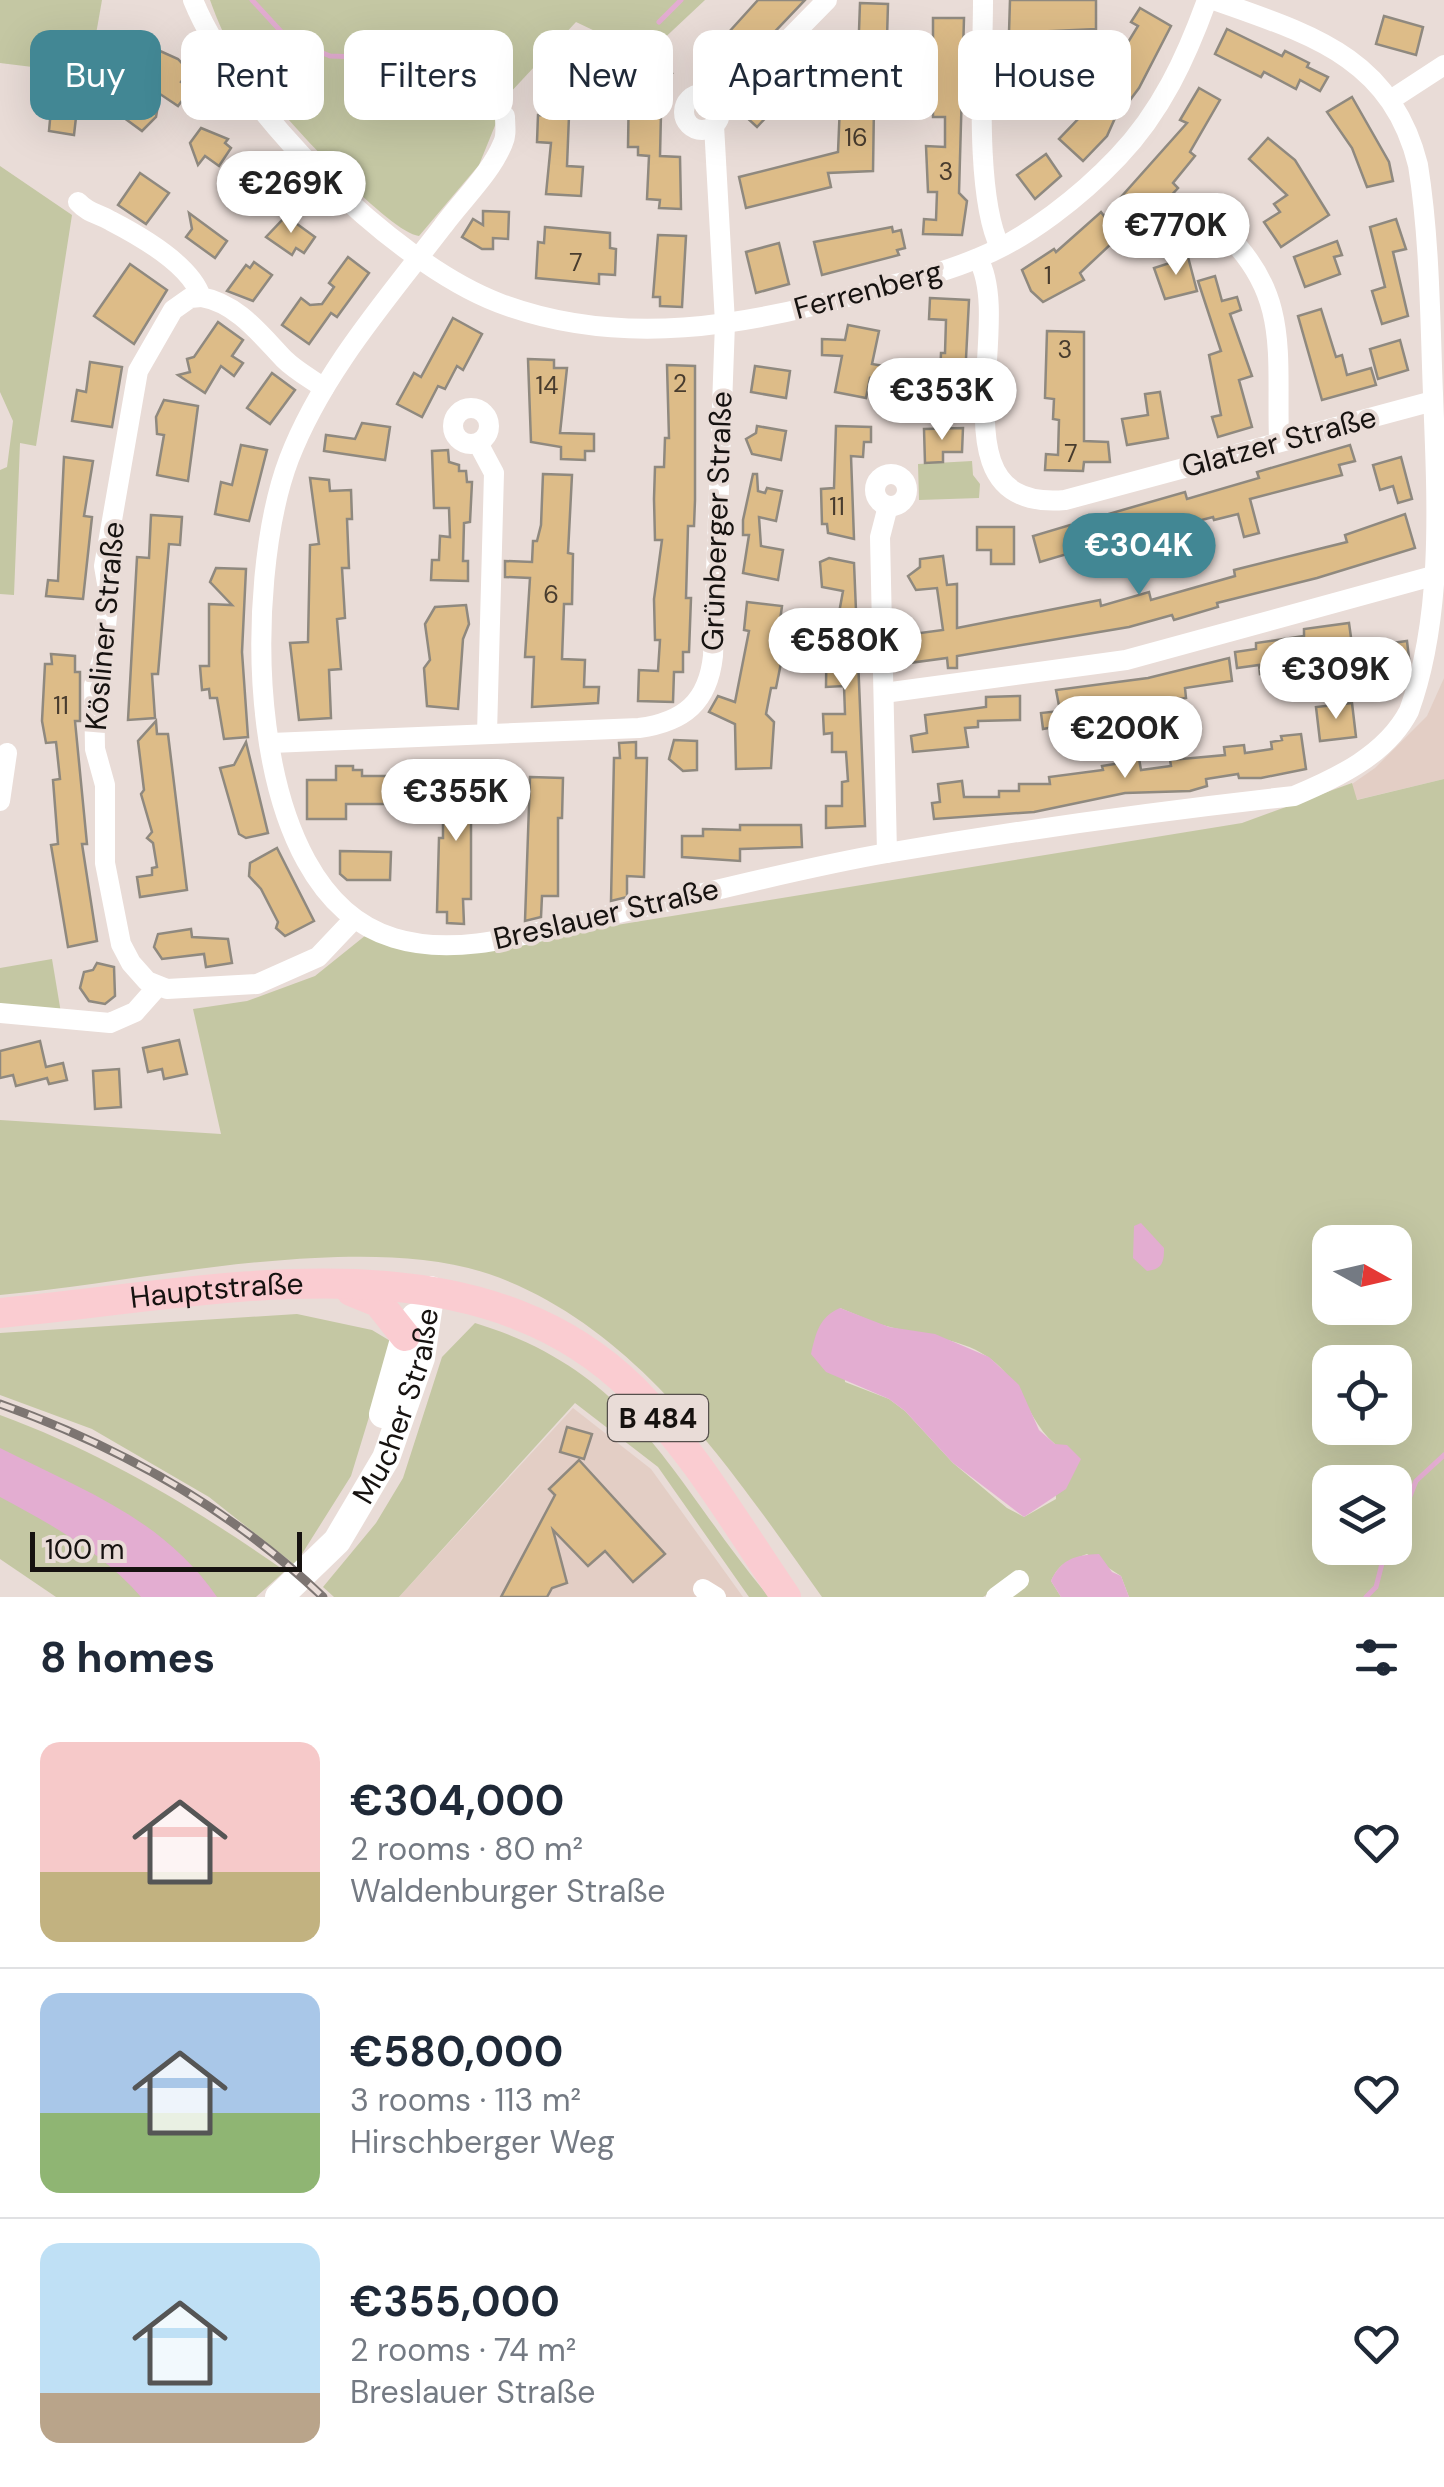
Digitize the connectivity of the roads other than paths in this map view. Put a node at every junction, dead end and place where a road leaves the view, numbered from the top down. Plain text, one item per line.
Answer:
1 (192, 0) edge
2 (827, 0) edge
3 (984, 0) edge
4 (1210, 0) edge
5 (1444, 65) edge
6 (1392, 100) junction
7 (505, 120) edge
8 (78, 202) dead end
9 (1225, 233) dead end
10 (1000, 246) junction
11 (418, 258) junction
12 (978, 258) junction
13 (201, 296) junction
14 (725, 323) junction
15 (1438, 351) edge
16 (324, 388) junction
17 (1433, 401) junction
18 (1279, 440) junction
19 (478, 443) dead end
20 (1440, 462) edge
21 (888, 506) dead end
22 (1442, 573) edge
23 (884, 693) junction
24 (488, 734) junction
25 (271, 743) junction
26 (7, 753) dead end
27 (0, 801) edge
28 (886, 853) junction
29 (354, 919) junction
30 (158, 986) junction
31 (0, 1013) edge
32 (330, 1282) junction
33 (431, 1290) junction
34 (0, 1313) edge
35 (405, 1336) junction
36 (315, 1558) junction
37 (1019, 1580) dead end
38 (279, 1597) edge
39 (786, 1597) edge
40 (996, 1597) edge

1 - 11 street, Ferrenberg
2 - 14 street, Grünberger Straße
3 - 10 street
4 - 6 street, Breslauer Straße
4 - 10 street, Ferrenberg
5 - 6 street
6 - 15 street, Breslauer Straße
7 - 11 street
8 - 13 street
9 - 18 street
10 - 12 street, Ferrenberg
11 - 14 street, Ferrenberg
11 - 16 street, Breslauer Straße
12 - 14 street, Ferrenberg
12 - 18 street, Glatzer Straße
13 - 16 street
13 - 30 street, Kösliner Straße
14 - 24 street, Grünberger Straße
15 - 17 street, Breslauer Straße
16 - 25 street, Breslauer Straße
17 - 18 street, Glatzer Straße
17 - 20 street, Breslauer Straße
19 - 24 street
20 - 22 street, Breslauer Straße
21 - 23 street
22 - 23 street
22 - 28 street, Breslauer Straße
23 - 28 street
24 - 25 street, Grünberger Straße
25 - 29 street, Breslauer Straße
26 - 27 street
28 - 29 street, Breslauer Straße
29 - 30 street
30 - 31 street
32 - 33 main road, Hauptstraße / B 484
32 - 34 main road, Hauptstraße / B 484
32 - 35 main road, Mucher Straße / B 484
33 - 35 main road, Mucher Straße
33 - 36 main road, Mucher Straße
33 - 39 main road, B 484
35 - 36 main road, Mucher Straße
36 - 38 main road, Mucher Straße
37 - 40 street

